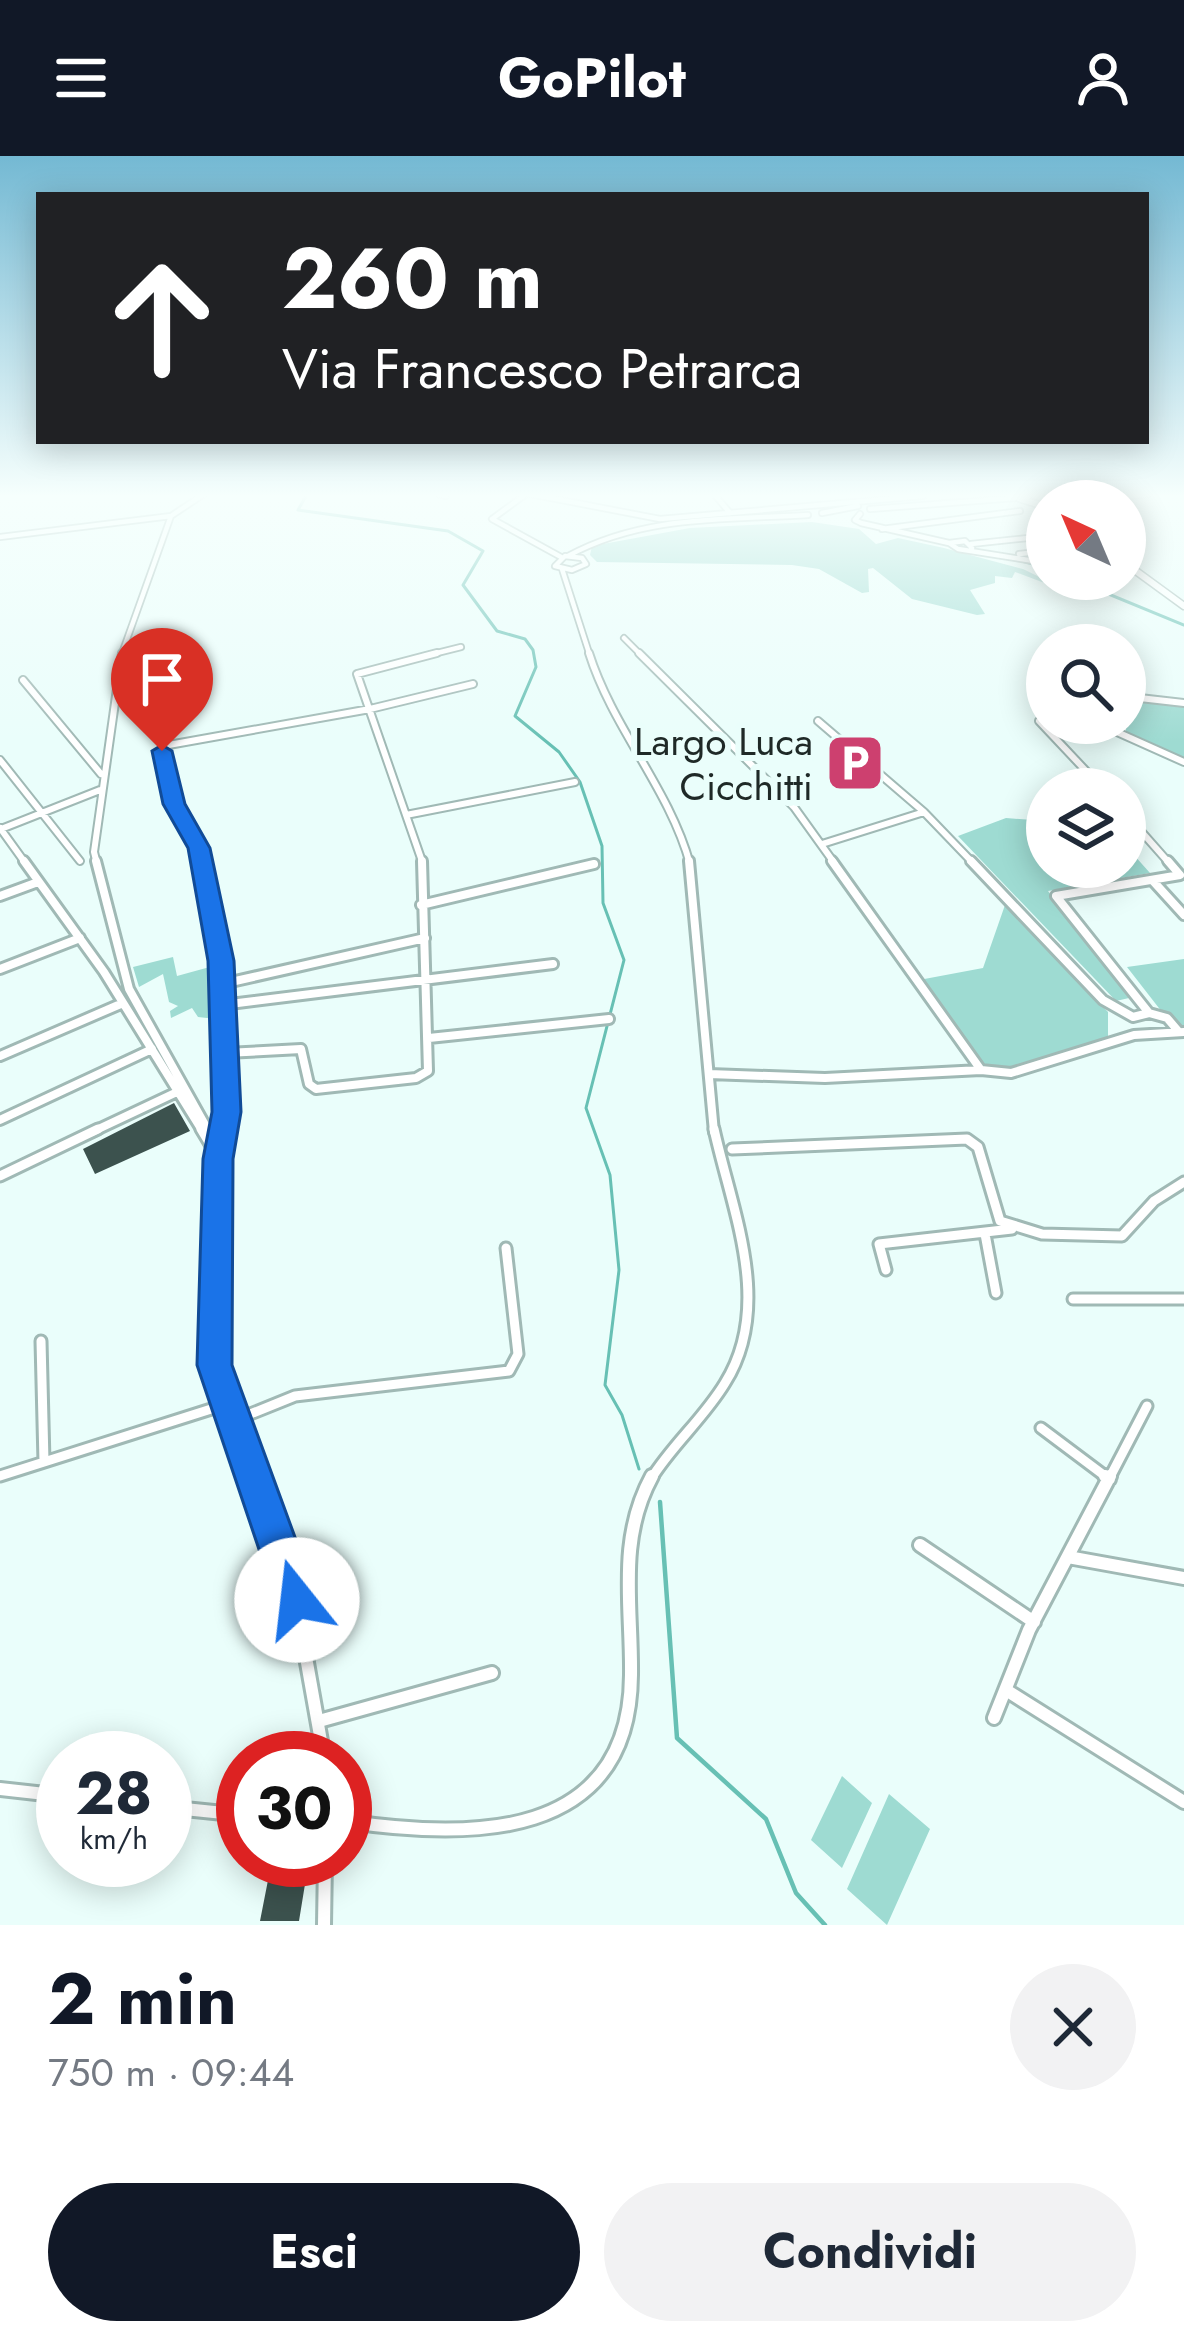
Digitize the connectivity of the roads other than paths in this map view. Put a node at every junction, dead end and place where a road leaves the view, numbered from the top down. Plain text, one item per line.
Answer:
1 (148, 577) edge
2 (569, 577) edge
3 (1146, 579) edge
4 (1184, 607) edge
5 (624, 638) dead end
6 (461, 647) dead end
7 (23, 680) dead end
8 (472, 684) dead end
9 (1146, 697) edge
10 (1184, 704) edge
11 (370, 709) junction
12 (818, 721) dead end
13 (1061, 744) edge
14 (1143, 744) edge
15 (0, 760) edge
16 (1184, 763) edge
17 (1084, 768) edge
18 (101, 775) junction
19 (575, 782) dead end
20 (100, 790) junction
21 (923, 812) junction
22 (42, 813) junction
23 (406, 814) junction
24 (2, 833) edge
25 (1146, 836) edge
26 (822, 844) junction
27 (80, 861) dead end
28 (594, 864) dead end
29 (1153, 881) junction
30 (38, 882) junction
31 (0, 896) edge
32 (421, 904) junction
33 (1184, 915) edge
34 (80, 938) junction
35 (426, 938) junction
36 (553, 964) dead end
37 (0, 969) edge
38 (428, 977) junction
39 (222, 984) junction
40 (123, 1003) junction
41 (222, 1005) junction
42 (1149, 1013) junction
43 (609, 1019) dead end
44 (1181, 1032) edge
45 (429, 1039) junction
46 (152, 1049) junction
47 (226, 1052) junction
48 (0, 1056) edge
49 (981, 1070) junction
50 (709, 1074) junction
51 (176, 1092) junction
52 (0, 1120) edge
53 (212, 1144) junction
54 (732, 1149) dead end
55 (218, 1159) junction
56 (0, 1176) edge
57 (1184, 1182) edge
58 (1013, 1228) junction
59 (985, 1234) junction
60 (506, 1248) dead end
61 (886, 1270) dead end
62 (996, 1294) dead end
63 (1072, 1299) dead end
64 (1184, 1299) edge
65 (41, 1341) dead end
66 (227, 1404) junction
67 (1147, 1406) dead end
68 (233, 1421) junction
69 (1041, 1428) dead end
70 (44, 1462) junction
71 (0, 1476) edge
72 (1109, 1479) junction
73 (920, 1545) dead end
74 (1067, 1557) junction
75 (1184, 1578) edge
76 (1034, 1622) junction
77 (492, 1673) dead end
78 (1006, 1690) junction
79 (994, 1718) dead end
80 (319, 1721) junction
81 (320, 1731) edge
82 (0, 1789) edge
83 (36, 1793) edge
84 (1184, 1802) edge
85 (372, 1824) edge
86 (325, 1887) edge
87 (324, 1925) edge

1 - 18 street
2 - 50 street
3 - 4 street
5 - 26 street
6 - 11 street
7 - 18 street
8 - 11 street
9 - 10 street
11 - 23 street
11 - 39 street
12 - 21 street
13 - 17 street
14 - 16 street
15 - 22 street
18 - 20 street
19 - 23 street
20 - 22 street
20 - 53 street
21 - 26 street
21 - 42 street
22 - 24 street
22 - 27 street
23 - 32 street
24 - 30 street
25 - 29 street
26 - 49 street
28 - 32 street
29 - 33 street
29 - 42 street
30 - 31 street
30 - 34 street
32 - 35 street
34 - 37 street
34 - 40 street
35 - 38 street
35 - 39 street
36 - 38 street
38 - 41 street
38 - 45 street
39 - 41 street
40 - 46 street
40 - 48 street
41 - 47 street
42 - 44 street
43 - 45 street
44 - 49 street
45 - 47 street
46 - 51 street
46 - 52 street
47 - 55 street
49 - 50 street
50 - 85 street
51 - 53 street
51 - 56 street
53 - 55 street
54 - 58 street
55 - 66 street
57 - 58 street
58 - 59 street
59 - 61 street
59 - 62 street
60 - 68 street
63 - 64 street
65 - 70 street
66 - 68 street
66 - 70 street
67 - 72 street
68 - 80 street
69 - 72 street
70 - 71 street
72 - 74 street
73 - 76 street
74 - 75 street
74 - 76 street
76 - 78 street
77 - 80 street
78 - 79 street
78 - 84 street
80 - 81 street
82 - 83 street
86 - 87 street

